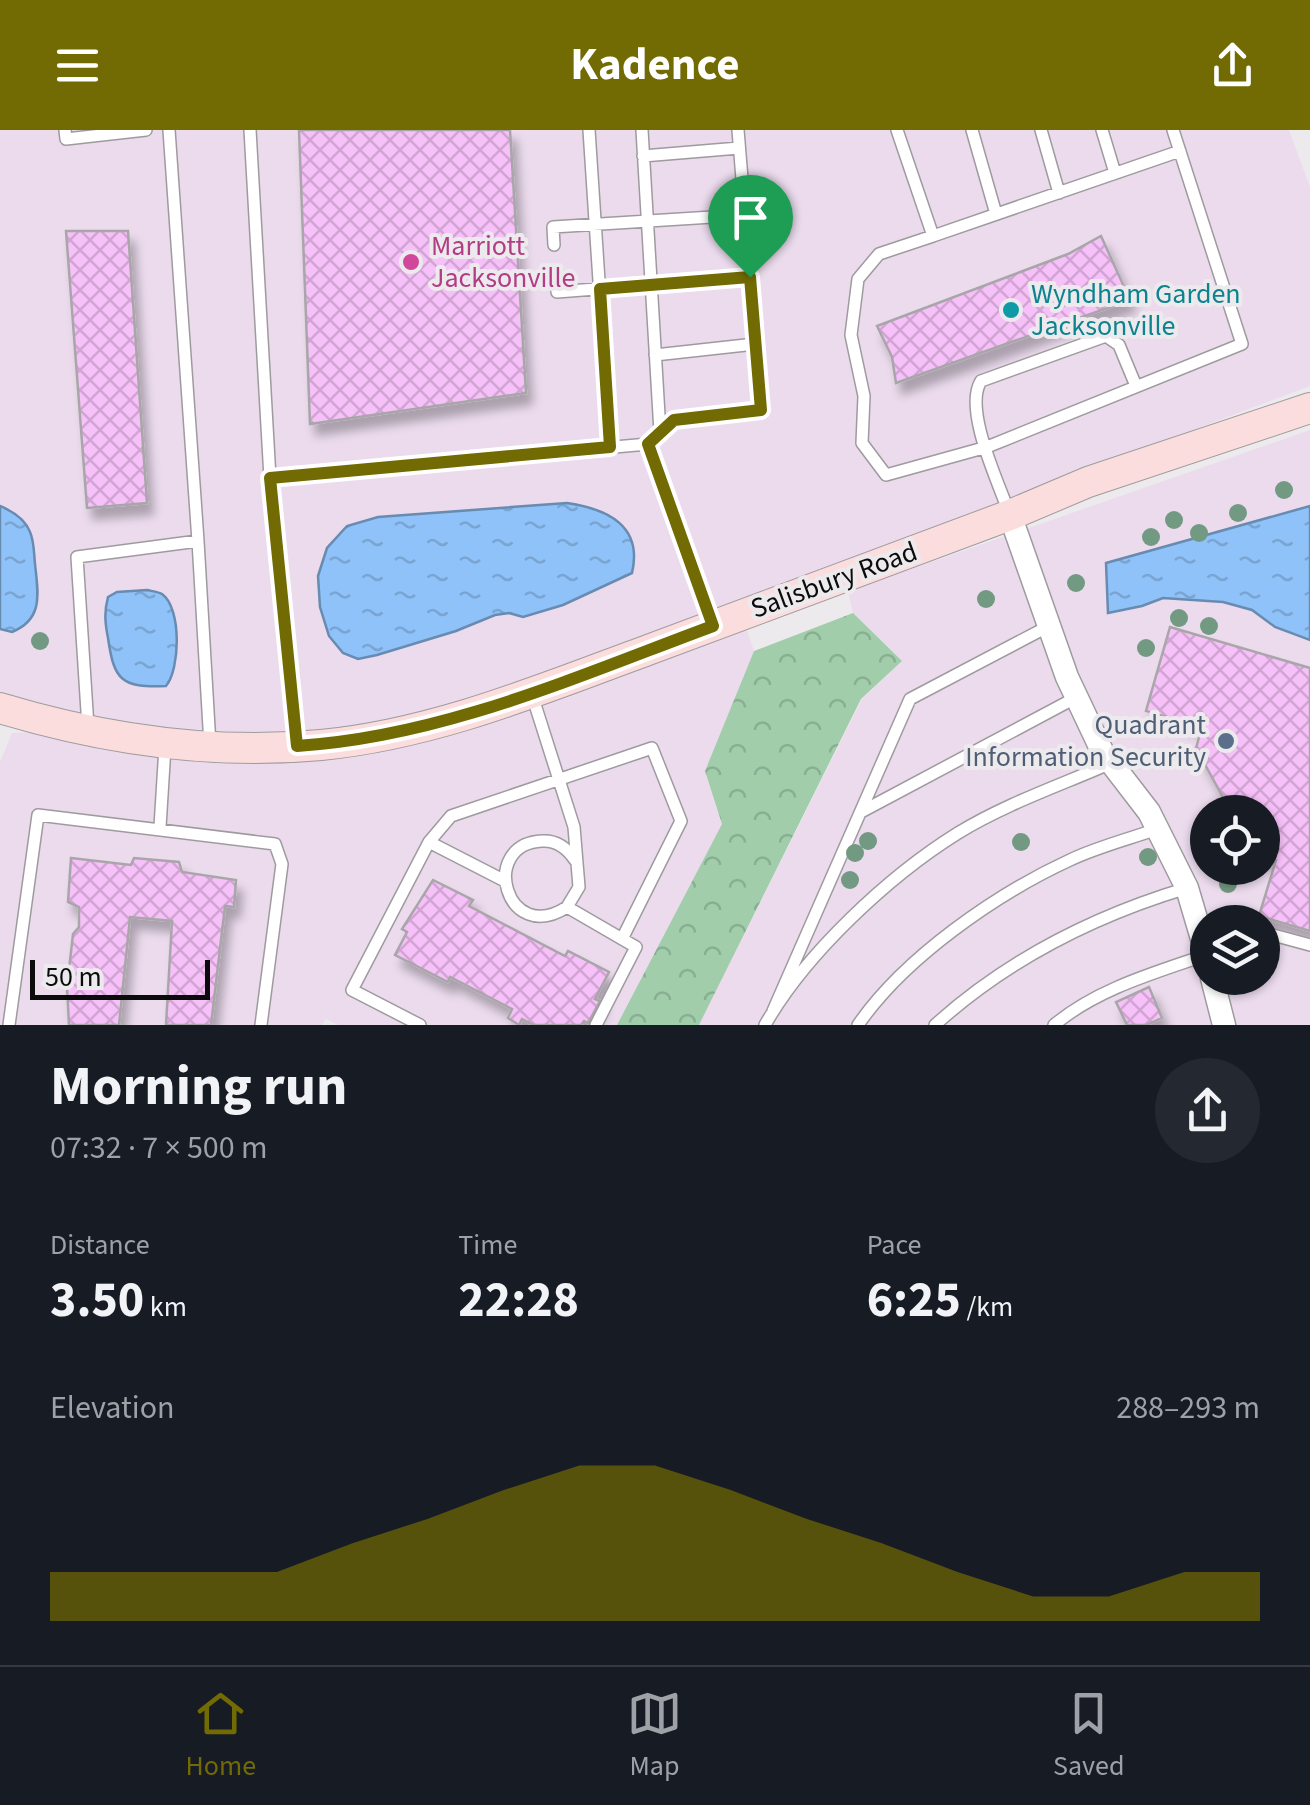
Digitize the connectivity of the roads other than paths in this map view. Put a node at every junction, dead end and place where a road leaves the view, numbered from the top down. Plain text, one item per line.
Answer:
1 (65, 130) edge
2 (146, 130) edge
3 (169, 130) edge
4 (250, 130) edge
5 (589, 130) edge
6 (642, 130) edge
7 (738, 130) edge
8 (897, 130) edge
9 (972, 130) edge
10 (1041, 130) edge
11 (1102, 130) edge
12 (1173, 130) edge
13 (739, 148) junction
14 (1180, 151) junction
15 (643, 156) junction
16 (1116, 173) junction
17 (1059, 192) junction
18 (996, 214) junction
19 (744, 215) junction
20 (647, 220) junction
21 (595, 224) junction
22 (933, 236) junction
23 (554, 244) dead end
24 (750, 277) junction
25 (557, 282) dead end
26 (652, 285) junction
27 (600, 289) junction
28 (756, 344) junction
29 (655, 355) junction
30 (1136, 386) junction
31 (1310, 408) edge
32 (660, 432) junction
33 (648, 444) junction
34 (610, 447) junction
35 (986, 447) junction
36 (270, 478) junction
37 (1010, 515) junction
38 (198, 540) junction
39 (713, 626) junction
40 (1049, 626) junction
41 (532, 693) junction
42 (1077, 697) junction
43 (0, 708) edge
44 (88, 732) junction
45 (166, 742) junction
46 (210, 745) junction
47 (297, 746) junction
48 (1111, 763) junction
49 (559, 781) junction
50 (860, 812) junction
51 (160, 828) junction
52 (1158, 830) junction
53 (429, 842) junction
54 (576, 862) junction
55 (505, 882) junction
56 (1186, 888) junction
57 (1193, 905) edge
58 (568, 907) junction
59 (1280, 937) edge
60 (622, 939) junction
61 (1310, 946) edge
62 (1190, 962) edge
63 (1214, 995) edge
64 (773, 1011) junction
65 (1217, 1023) edge
66 (9, 1025) edge
67 (260, 1025) edge
68 (420, 1025) edge
69 (596, 1025) edge
70 (765, 1025) edge
71 (858, 1025) edge
72 (935, 1025) edge
73 (1054, 1025) edge

1 - 2 lane
3 - 38 lane
4 - 36 lane
5 - 21 lane
6 - 15 lane
7 - 13 lane
8 - 22 lane
9 - 18 lane
10 - 17 lane
11 - 16 lane
12 - 14 lane
13 - 15 lane
13 - 19 lane
14 - 16 lane
14 - 30 lane
15 - 20 lane
16 - 17 lane
17 - 18 lane
18 - 22 lane
19 - 20 lane
19 - 24 lane
20 - 21 lane
20 - 26 lane
21 - 23 lane
21 - 27 lane
22 - 35 lane
24 - 26 lane
24 - 28 lane
25 - 27 lane
26 - 27 lane
26 - 29 lane
27 - 34 lane
28 - 29 lane
28 - 32 lane
29 - 32 lane
30 - 35 lane
30 - 35 lane
31 - 37 street, Salisbury Road
32 - 33 lane
33 - 34 lane
33 - 39 lane
34 - 36 lane
35 - 37 lane
36 - 47 lane
37 - 39 street, Salisbury Road
37 - 40 street
38 - 44 lane
38 - 46 lane
39 - 41 street, Salisbury Road
40 - 42 street
40 - 50 lane
41 - 47 street, Salisbury Road
41 - 49 lane
42 - 48 street
42 - 50 lane
43 - 44 street, Salisbury Road
44 - 45 street, Salisbury Road
45 - 46 street, Salisbury Road
45 - 51 lane
46 - 47 street, Salisbury Road
48 - 52 street
48 - 64 lane
49 - 53 lane
49 - 54 lane
49 - 60 lane
50 - 64 lane
51 - 66 lane
51 - 67 lane
52 - 56 street
52 - 71 lane
53 - 55 lane
53 - 68 lane
54 - 55 lane
54 - 58 lane
55 - 58 lane
56 - 57 street
56 - 72 lane
58 - 60 lane
59 - 61 lane
60 - 69 lane
62 - 73 lane
63 - 65 street
64 - 70 lane

